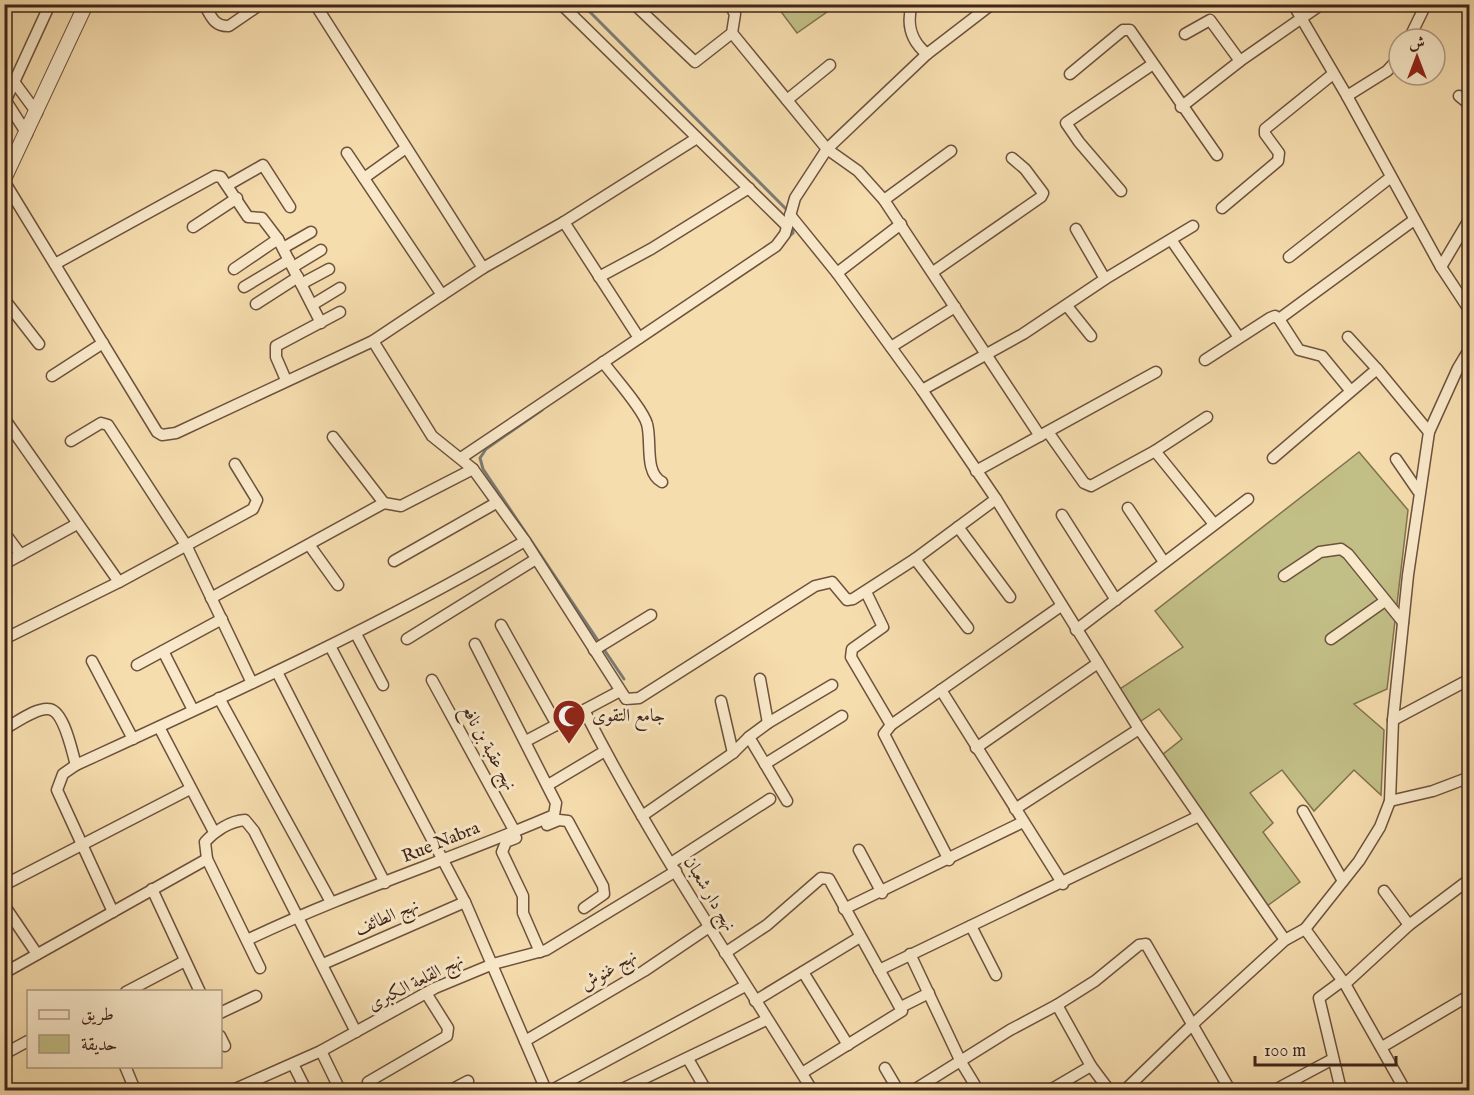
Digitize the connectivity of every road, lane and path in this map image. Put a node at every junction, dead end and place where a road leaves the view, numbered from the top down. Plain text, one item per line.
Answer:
1 (50, 4) edge
2 (86, 4) edge
3 (204, 4) edge
4 (261, 4) edge
5 (315, 4) edge
6 (561, 4) edge
7 (634, 4) edge
8 (729, 4) edge
9 (912, 4) edge
10 (992, 4) edge
11 (1293, 4) edge
12 (1322, 4) edge
13 (1425, 4) edge
14 (1300, 19) junction
15 (1414, 27) edge
16 (732, 33) junction
17 (1185, 34) dead end
18 (927, 54) junction
19 (1240, 61) junction
20 (1153, 64) junction
21 (830, 65) dead end
22 (1387, 70) edge
23 (1070, 74) dead end
24 (1333, 74) junction
25 (4, 78) edge
26 (15, 83) junction
27 (4, 89) edge
28 (1347, 96) junction
29 (1459, 96) dead end
30 (787, 100) junction
31 (5, 103) edge
32 (1470, 105) edge
33 (1181, 107) junction
34 (37, 113) junction
35 (27, 134) junction
36 (697, 138) junction
37 (406, 148) junction
38 (827, 149) junction
39 (951, 151) dead end
40 (347, 153) dead end
41 (1217, 155) dead end
42 (1012, 158) dead end
43 (1391, 177) junction
44 (364, 178) junction
45 (4, 180) edge
46 (228, 184) junction
47 (749, 188) junction
48 (1121, 191) dead end
49 (237, 198) junction
50 (884, 200) junction
51 (290, 207) dead end
52 (1222, 208) dead end
53 (790, 214) junction
54 (1470, 218) edge
55 (1414, 220) junction
56 (564, 222) junction
57 (901, 224) junction
58 (787, 226) junction
59 (1193, 226) dead end
60 (193, 227) dead end
61 (1076, 229) dead end
62 (311, 232) dead end
63 (1172, 241) junction
64 (280, 244) junction
65 (321, 250) dead end
66 (1289, 257) dead end
67 (55, 264) junction
68 (1441, 267) junction
69 (483, 268) junction
70 (234, 269) dead end
71 (329, 269) dead end
72 (295, 272) junction
73 (933, 272) junction
74 (837, 273) junction
75 (599, 277) junction
76 (1105, 279) junction
77 (244, 287) dead end
78 (340, 288) dead end
79 (442, 295) junction
80 (4, 299) edge
81 (256, 304) dead end
82 (312, 305) junction
83 (1067, 306) junction
84 (956, 307) junction
85 (1470, 311) edge
86 (340, 312) dead end
87 (1279, 319) junction
88 (321, 323) junction
89 (1091, 336) dead end
90 (1238, 336) junction
91 (1348, 337) dead end
92 (639, 338) junction
93 (373, 341) junction
94 (103, 343) junction
95 (39, 344) dead end
96 (891, 347) junction
97 (1470, 348) edge
98 (986, 355) junction
99 (1205, 360) dead end
100 (603, 362) junction
101 (1377, 369) junction
102 (1156, 372) dead end
103 (52, 376) dead end
104 (286, 380) junction
105 (922, 390) junction
106 (1350, 390) junction
107 (1206, 417) dead end
108 (4, 418) edge
109 (1429, 432) junction
110 (1044, 434) junction
111 (333, 436) dead end
112 (71, 441) dead end
113 (1155, 451) junction
114 (461, 458) junction
115 (1274, 458) dead end
116 (1396, 459) dead end
117 (236, 464) dead end
118 (472, 469) junction
119 (976, 471) junction
120 (662, 482) dead end
121 (1418, 491) junction
122 (996, 499) junction
123 (1248, 499) dead end
124 (384, 503) junction
125 (496, 503) junction
126 (1128, 508) dead end
127 (1062, 515) dead end
128 (77, 524) junction
129 (1214, 524) junction
130 (958, 527) junction
131 (4, 532) edge
132 (525, 541) junction
133 (186, 545) junction
134 (310, 546) junction
135 (21, 555) junction
136 (536, 559) junction
137 (915, 559) junction
138 (394, 561) dead end
139 (1164, 562) junction
140 (4, 564) edge
141 (1284, 576) dead end
142 (119, 582) junction
143 (338, 585) dead end
144 (866, 592) junction
145 (1010, 597) dead end
146 (211, 598) junction
147 (1116, 600) junction
148 (1385, 601) junction
149 (1061, 606) junction
150 (651, 615) dead end
151 (222, 619) junction
152 (1403, 622) junction
153 (501, 625) dead end
154 (968, 628) dead end
155 (1076, 630) junction
156 (356, 634) junction
157 (4, 639) edge
158 (407, 639) dead end
159 (1331, 639) dead end
160 (475, 644) dead end
161 (330, 646) junction
162 (594, 650) junction
163 (163, 651) junction
164 (92, 661) dead end
165 (1098, 663) junction
166 (137, 664) dead end
167 (277, 672) junction
168 (760, 679) dead end
169 (1470, 679) edge
170 (432, 680) dead end
171 (252, 683) junction
172 (383, 685) dead end
173 (832, 685) dead end
174 (941, 690) junction
175 (620, 691) junction
176 (219, 698) junction
177 (722, 701) dead end
178 (193, 710) junction
179 (584, 710) junction
180 (842, 716) dead end
181 (1393, 720) junction
182 (768, 723) junction
183 (891, 725) junction
184 (556, 726) junction
185 (159, 727) junction
186 (4, 729) edge
187 (1139, 729) junction
188 (749, 737) junction
189 (133, 739) junction
190 (526, 741) junction
191 (976, 748) junction
192 (605, 751) junction
193 (733, 753) junction
194 (765, 764) junction
195 (76, 765) junction
196 (1470, 777) edge
197 (548, 785) junction
198 (190, 789) junction
199 (770, 798) dead end
200 (787, 801) dead end
201 (1390, 801) junction
202 (1015, 809) junction
203 (1303, 811) dead end
204 (642, 816) junction
205 (1199, 816) junction
206 (1023, 822) junction
207 (214, 832) junction
208 (515, 832) junction
209 (81, 844) junction
210 (859, 850) dead end
211 (207, 859) junction
212 (949, 860) junction
213 (443, 861) junction
214 (674, 867) junction
215 (1343, 881) junction
216 (385, 883) junction
217 (1063, 884) junction
218 (4, 885) edge
219 (1468, 885) edge
220 (152, 890) junction
221 (1384, 891) dead end
222 (882, 892) junction
223 (331, 902) junction
224 (465, 902) junction
225 (584, 908) dead end
226 (6, 909) edge
227 (844, 909) junction
228 (113, 912) junction
229 (298, 915) junction
230 (1409, 925) junction
231 (971, 926) junction
232 (709, 927) junction
233 (1305, 929) junction
234 (860, 937) junction
235 (248, 940) junction
236 (1285, 940) junction
237 (540, 952) junction
238 (725, 953) junction
239 (37, 954) junction
240 (910, 954) junction
241 (185, 961) junction
242 (322, 964) junction
243 (493, 964) junction
244 (260, 968) dead end
245 (879, 969) junction
246 (803, 972) junction
247 (4, 973) edge
248 (996, 975) dead end
249 (1343, 983) junction
250 (745, 986) junction
251 (130, 990) edge
252 (199, 990) edge
253 (426, 993) junction
254 (929, 993) junction
255 (1470, 995) edge
256 (256, 996) dead end
257 (755, 1001) junction
258 (1057, 1005) junction
259 (901, 1007) junction
260 (222, 1012) edge
261 (766, 1020) junction
262 (1193, 1024) junction
263 (356, 1032) junction
264 (525, 1041) junction
265 (27, 1042) edge
266 (848, 1045) junction
267 (1382, 1047) junction
268 (321, 1051) junction
269 (4, 1054) edge
270 (688, 1059) junction
271 (1333, 1059) junction
272 (961, 1062) junction
273 (293, 1064) junction
274 (1091, 1066) junction
275 (126, 1068) edge
276 (885, 1068) dead end
277 (802, 1073) junction
278 (368, 1082) dead end
279 (468, 1082) dead end
280 (135, 1090) edge
281 (237, 1090) edge
282 (306, 1090) edge
283 (340, 1090) edge
284 (451, 1090) edge
285 (546, 1090) edge
286 (552, 1090) edge
287 (620, 1090) edge
288 (706, 1090) edge
289 (812, 1090) edge
290 (898, 1090) edge
291 (914, 1090) edge
292 (978, 1090) edge
293 (1050, 1090) edge
294 (1109, 1090) edge
295 (1125, 1090) edge
296 (1230, 1090) edge
297 (1275, 1090) edge
298 (1341, 1090) edge
299 (1405, 1090) edge

1 - 26 street
2 - 34 street
3 - 4 street
5 - 37 street
6 - 36 street
7 - 16 street
8 - 16 street
9 - 18 street
10 - 18 street
11 - 14 street
12 - 14 street
13 - 15 street
14 - 19 street
14 - 24 street
16 - 30 street
17 - 19 street
18 - 38 street
19 - 33 street
20 - 23 street
20 - 33 street
20 - 48 street
21 - 30 street
22 - 28 street
24 - 28 street
24 - 52 street
25 - 26 street
26 - 31 street
26 - 34 street
27 - 31 street
28 - 43 street
29 - 32 street
30 - 38 street
31 - 35 street
33 - 41 street
34 - 35 street
35 - 45 street
36 - 47 street
36 - 56 street
37 - 44 street
37 - 69 street
38 - 50 street
38 - 53 street
39 - 50 street
40 - 44 street
42 - 73 street
43 - 55 street
43 - 66 street
44 - 79 street
45 - 67 street
46 - 49 street
46 - 51 street
46 - 67 street
47 - 58 street
47 - 75 street
49 - 60 street
49 - 64 street
50 - 57 street
53 - 58 street
53 - 74 street
54 - 68 street
55 - 68 street
55 - 87 street
56 - 69 street
56 - 75 street
57 - 73 street
57 - 74 street
58 - 92 street
59 - 63 street
61 - 76 street
62 - 64 street
63 - 76 street
63 - 90 street
64 - 70 street
64 - 72 street
65 - 72 street
67 - 94 street
68 - 85 street
69 - 79 street
71 - 72 street
72 - 77 street
72 - 81 street
72 - 82 street
73 - 84 street
74 - 96 street
75 - 92 street
76 - 83 street
78 - 82 street
79 - 93 street
80 - 95 street
82 - 88 street
83 - 89 street
83 - 98 street
84 - 96 street
84 - 98 street
86 - 88 street
87 - 90 street
87 - 106 street
88 - 104 street
90 - 99 street
91 - 101 street
92 - 100 street
93 - 104 street
93 - 114 street
94 - 103 street
94 - 104 street
96 - 105 street
97 - 109 street
98 - 105 street
98 - 110 street
100 - 114 street
100 - 120 street
101 - 106 street
101 - 109 street
102 - 110 street
105 - 119 street
106 - 115 street
107 - 113 street
108 - 128 street
109 - 121 street
110 - 113 street
110 - 119 street
111 - 124 street
112 - 133 street
113 - 129 street
114 - 118 street
116 - 121 street
117 - 133 street
118 - 124 street
118 - 125 street
119 - 122 street
121 - 152 street
122 - 130 street
122 - 149 street
123 - 129 street
124 - 134 street
125 - 132 street
125 - 138 street
126 - 139 street
127 - 147 street
128 - 135 street
128 - 142 street
129 - 139 street
130 - 137 street
130 - 145 street
131 - 135 street
132 - 136 street
132 - 156 street
133 - 142 street
133 - 146 street
134 - 143 street
134 - 146 street
135 - 140 street
136 - 158 street
136 - 162 street
137 - 144 street
137 - 154 street
139 - 147 street
141 - 148 street
142 - 157 street
144 - 175 street
144 - 183 street
146 - 151 street
147 - 155 street
148 - 152 street
148 - 159 street
149 - 155 street
149 - 174 street
150 - 162 street
151 - 163 street
151 - 171 street
152 - 181 street
153 - 184 street
155 - 165 street
156 - 161 street
156 - 172 street
160 - 190 street, Rue Nabra
161 - 167 street
161 - 213 street
162 - 175 street
163 - 166 street
163 - 178 street
164 - 189 street
165 - 187 street
165 - 191 street
167 - 171 street
167 - 216 street
168 - 182 street
169 - 181 street
170 - 208 street, نهج عقبة بن نافع
171 - 176 street
173 - 182 street
174 - 183 street
174 - 191 street
175 - 179 street
176 - 178 street
176 - 223 street
177 - 193 street
178 - 185 street
179 - 184 street
179 - 192 street, نهج دار شعبان
180 - 194 street
181 - 201 street
182 - 188 street
183 - 212 street
184 - 190 street
185 - 189 street
185 - 198 street
186 - 195 street
187 - 202 street
187 - 205 street
188 - 193 street
188 - 194 street
189 - 195 street
190 - 197 street, Rue Nabra
191 - 202 street
192 - 197 street
192 - 204 street, نهج دار شعبان
193 - 204 street
194 - 200 street
195 - 209 street
196 - 201 street
197 - 208 street, Rue Nabra
198 - 207 street
198 - 209 street
199 - 214 street, نهج القلعة الكبرى
201 - 215 street
202 - 206 street
203 - 215 street
204 - 214 street, نهج دار شعبان
205 - 217 street
205 - 236 street
206 - 212 street
206 - 217 street
207 - 211 street
207 - 229 street
208 - 213 street, Rue Nabra
209 - 218 street
209 - 228 street
210 - 222 street
211 - 220 street
211 - 235 street
212 - 222 street
213 - 216 street, Rue Nabra
213 - 224 street
214 - 232 street, نهج دار شعبان
214 - 237 street, نهج القلعة الكبرى
215 - 233 street
216 - 223 street, Rue Nabra
217 - 231 street
219 - 230 street
220 - 228 street
220 - 241 street
221 - 230 street
222 - 227 street
223 - 229 street, Rue Nabra
224 - 242 street, نهج الطائف
224 - 243 street
225 - 237 street
226 - 239 street
227 - 234 street
227 - 238 street
228 - 239 street
229 - 235 street, Rue Nabra
229 - 242 street
230 - 249 street
231 - 240 street
231 - 248 street
232 - 238 street, نهج دار شعبان
232 - 264 street, نهج غنوش
233 - 236 street
233 - 249 street
234 - 245 street
234 - 246 street
235 - 244 street
236 - 262 street
237 - 243 street, نهج القلعة الكبرى
238 - 250 street, نهج دار شعبان
239 - 247 street
240 - 245 street
240 - 254 street
241 - 251 street
241 - 252 street
242 - 263 street
243 - 253 street, نهج القلعة الكبرى
243 - 264 street
245 - 259 street
246 - 257 street
246 - 266 street
249 - 267 street
249 - 271 street
250 - 257 street, نهج دار شعبان
250 - 286 street
253 - 263 street, نهج القلعة الكبرى
253 - 278 street
254 - 259 street
254 - 272 street
255 - 267 street
256 - 260 street
257 - 261 street, نهج دار شعبان
258 - 262 street
258 - 272 street
258 - 274 street
259 - 266 street
261 - 270 street
261 - 277 street, نهج دار شعبان
262 - 295 street
262 - 296 street
263 - 268 street, نهج القلعة الكبرى
264 - 285 street
265 - 269 street
266 - 277 street
267 - 299 street
268 - 273 street, نهج القلعة الكبرى
268 - 283 street
270 - 287 street
270 - 288 street
271 - 297 street
271 - 298 street
272 - 291 street
272 - 292 street
273 - 281 street, نهج القلعة الكبرى
273 - 282 street
274 - 293 street
274 - 294 street
275 - 280 street
276 - 290 street
277 - 289 street, نهج دار شعبان
279 - 284 street

